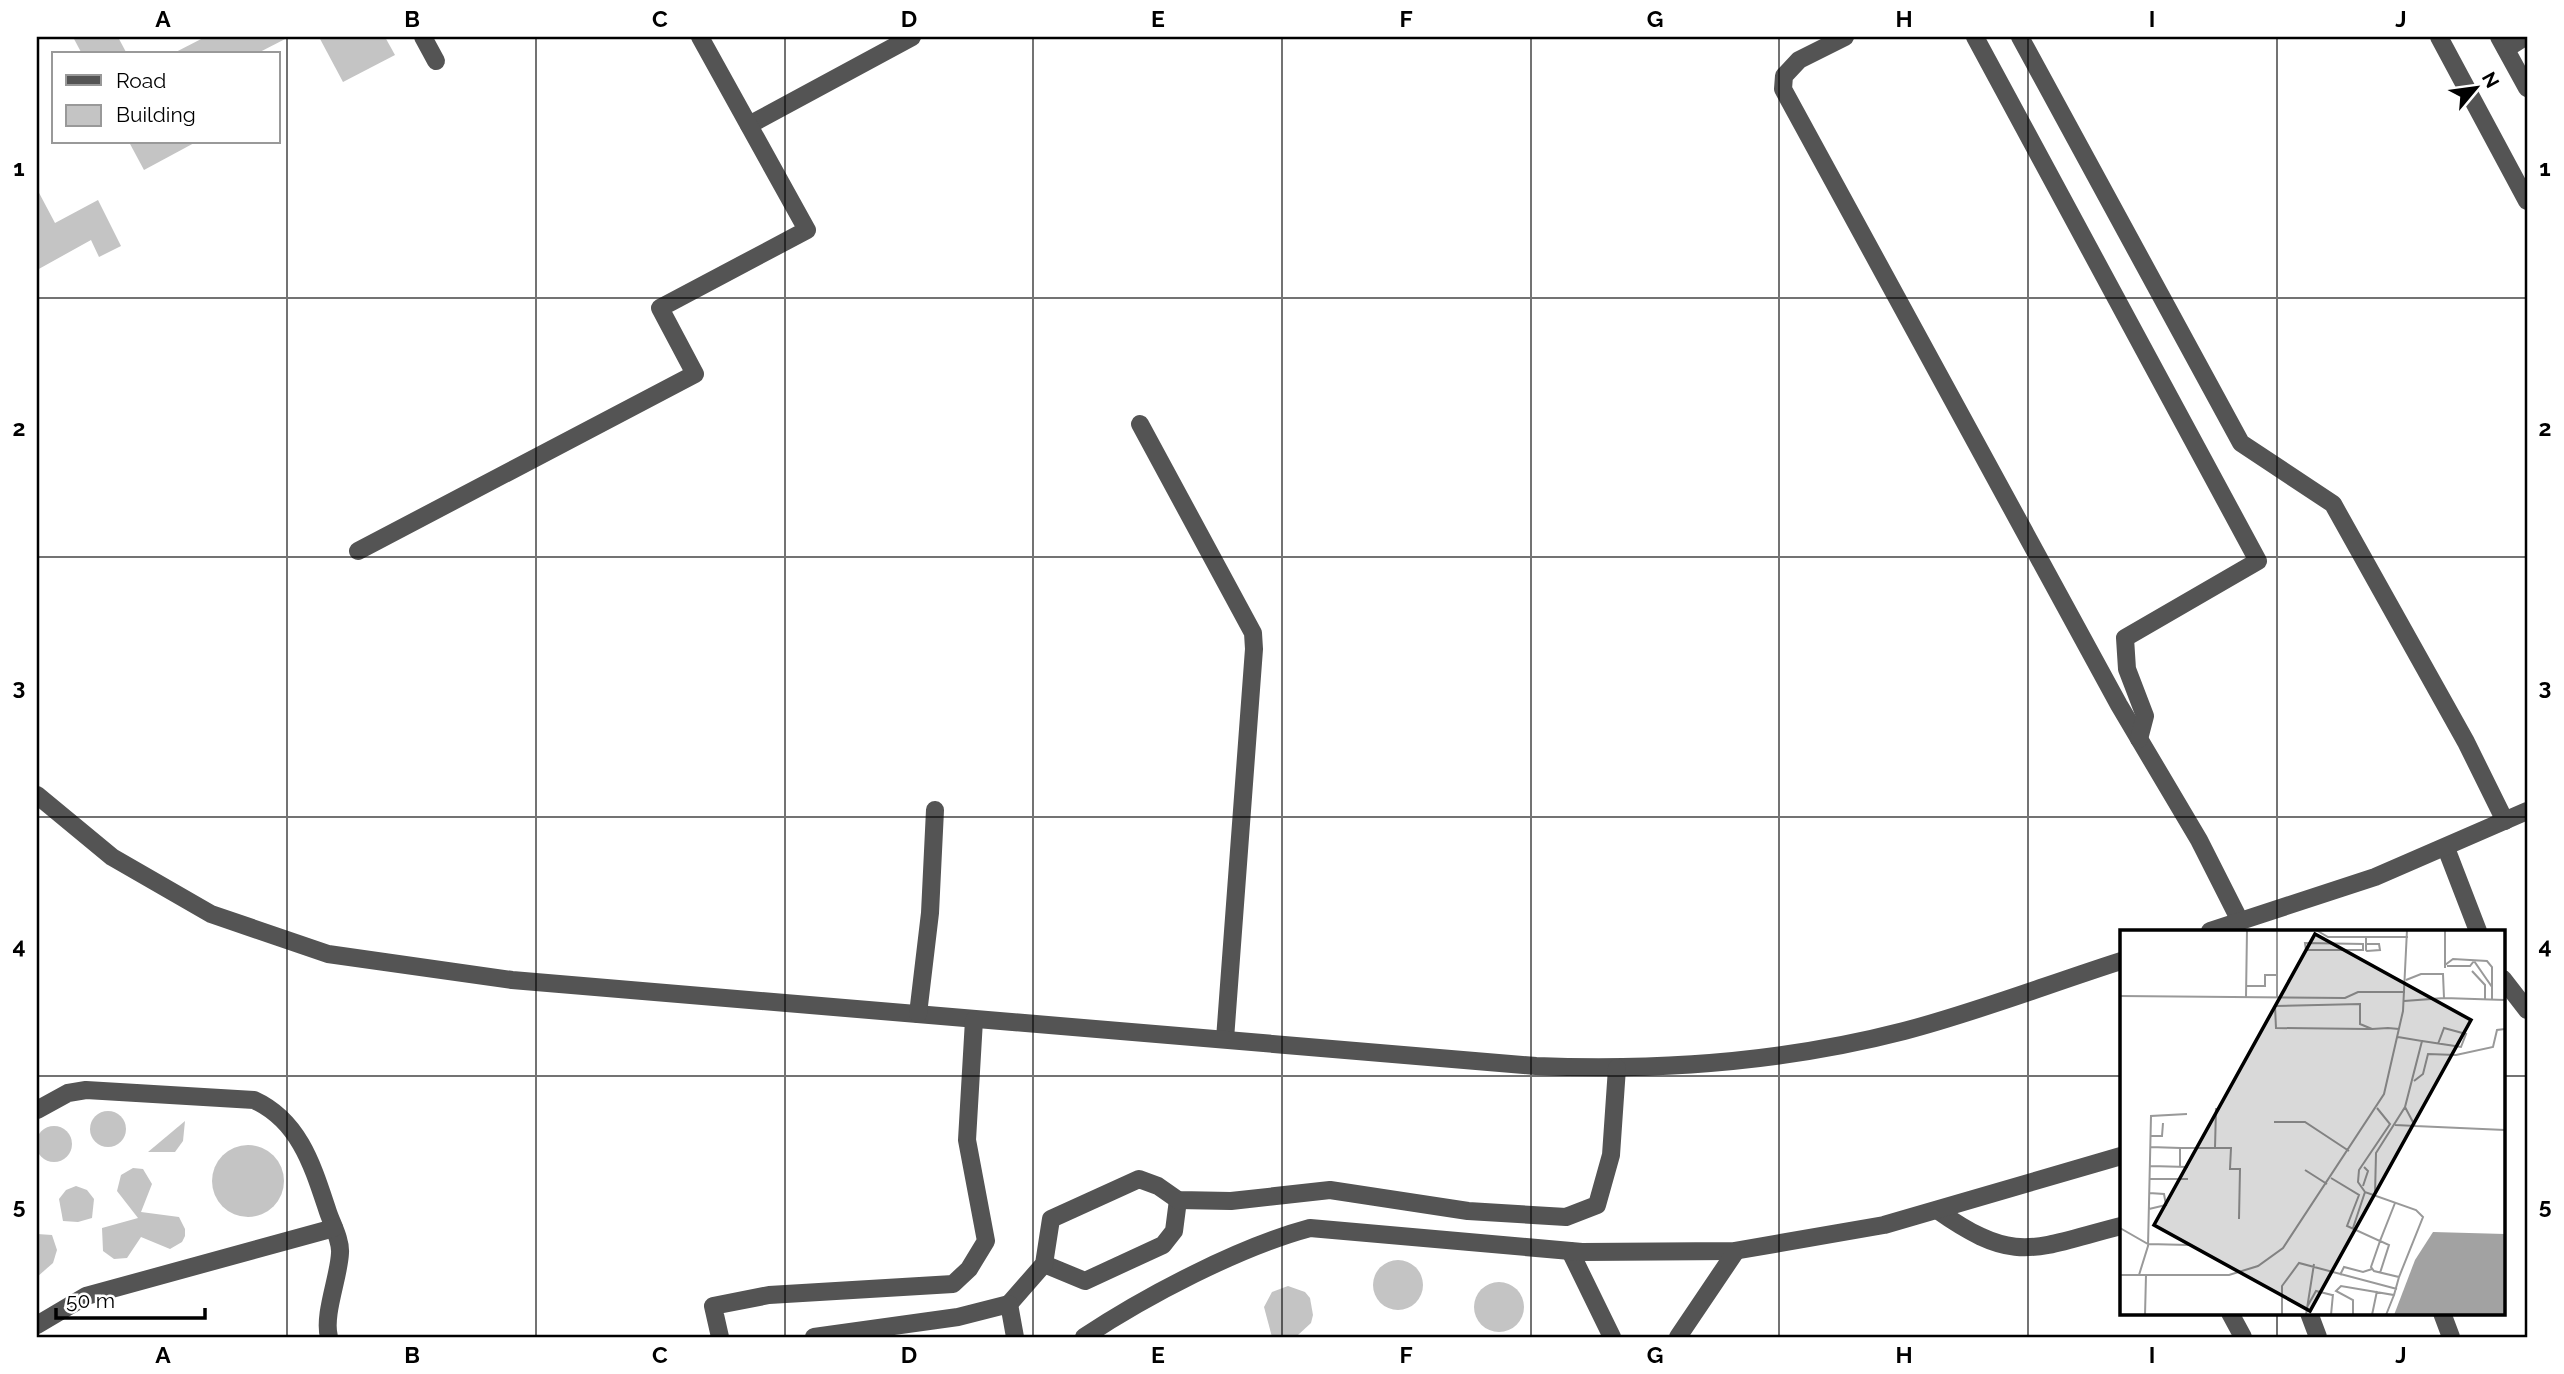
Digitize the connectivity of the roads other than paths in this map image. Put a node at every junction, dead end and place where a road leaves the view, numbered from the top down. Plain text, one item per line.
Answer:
1 (423, 37) edge
2 (700, 37) edge
3 (912, 37) edge
4 (1845, 37) edge
5 (1975, 37) edge
6 (2020, 37) edge
7 (2440, 37) edge
8 (2525, 37) edge
9 (2503, 43) edge
10 (436, 61) dead end
11 (2527, 88) edge
12 (749, 125) junction
13 (2527, 162) edge
14 (2511, 171) junction
15 (2527, 201) edge
16 (1140, 424) dead end
17 (358, 551) dead end
18 (2139, 739) junction
19 (37, 794) edge
20 (934, 810) dead end
21 (2527, 811) edge
22 (2505, 821) junction
23 (2446, 848) junction
24 (2240, 921) junction
25 (2213, 930) edge
26 (2478, 930) edge
27 (2120, 961) edge
28 (2504, 980) edge
29 (2527, 1010) edge
30 (918, 1014) junction
31 (974, 1020) junction
32 (1225, 1039) junction
33 (1617, 1068) junction
34 (37, 1110) edge
35 (2120, 1156) edge
36 (1178, 1200) junction
37 (1937, 1210) junction
38 (2120, 1226) edge
39 (334, 1228) junction
40 (1570, 1251) junction
41 (1736, 1251) junction
42 (1044, 1264) junction
43 (1009, 1304) junction
44 (2231, 1314) edge
45 (2309, 1314) edge
46 (2442, 1314) edge
47 (37, 1325) edge
48 (328, 1337) edge
49 (720, 1337) edge
50 (814, 1337) edge
51 (1015, 1337) edge
52 (1084, 1337) edge
53 (1612, 1337) edge
54 (1678, 1337) edge
55 (2243, 1337) edge
56 (2318, 1337) edge
57 (2451, 1337) edge

1 - 10 street
2 - 12 street
3 - 12 street
4 - 18 street
5 - 18 street
6 - 22 street
7 - 14 street
8 - 9 street
9 - 11 street
12 - 17 street
13 - 14 street
14 - 15 street
16 - 32 street
18 - 24 street
19 - 30 street
20 - 30 street
21 - 22 street
22 - 23 street
23 - 24 street
23 - 26 street
24 - 25 street
27 - 33 street
28 - 29 street
30 - 31 street
31 - 32 street
31 - 49 street
32 - 33 street
33 - 36 street
34 - 39 street
35 - 37 street
36 - 42 street
36 - 42 street
37 - 38 street
37 - 41 street
39 - 47 street
39 - 48 street
40 - 41 street
40 - 52 street
40 - 53 street
41 - 54 street
42 - 43 street
43 - 50 street
43 - 51 street
44 - 55 street
45 - 56 street
46 - 57 street

